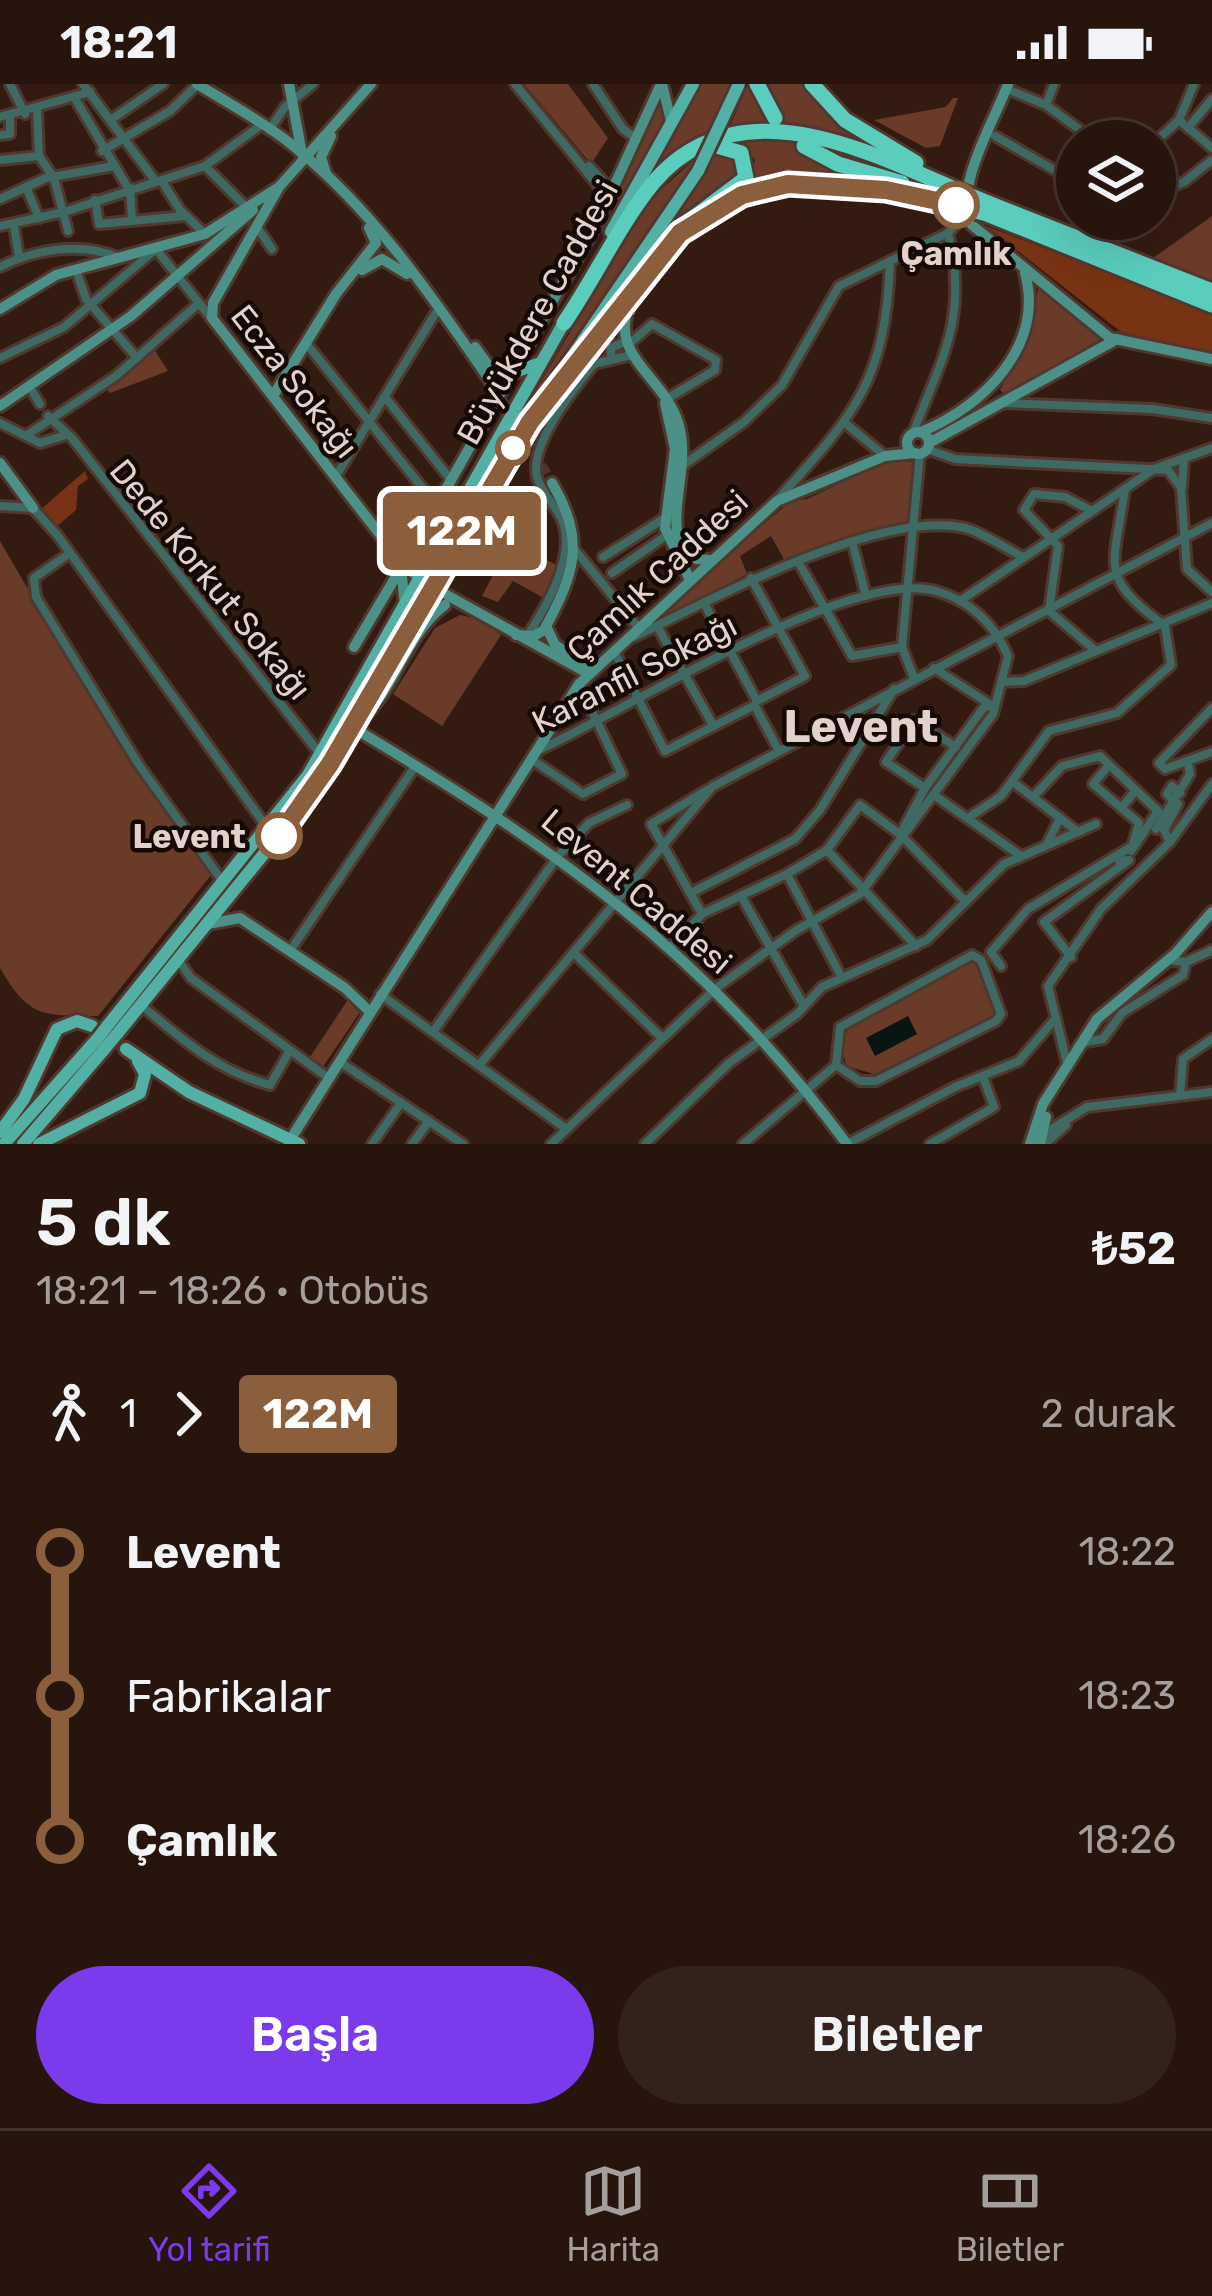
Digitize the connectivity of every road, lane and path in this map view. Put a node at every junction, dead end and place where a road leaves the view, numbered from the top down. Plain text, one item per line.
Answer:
1 (10, 84) edge
2 (100, 84) edge
3 (163, 84) edge
4 (197, 84) edge
5 (289, 84) edge
6 (313, 84) edge
7 (375, 84) edge
8 (518, 84) edge
9 (593, 84) edge
10 (662, 84) edge
11 (693, 84) edge
12 (740, 84) edge
13 (758, 84) edge
14 (812, 84) edge
15 (1054, 84) edge
16 (1194, 84) edge
17 (1012, 86) edge
18 (87, 88) edge
19 (75, 98) junction
20 (1212, 99) edge
21 (294, 101) junction
22 (1046, 105) junction
23 (37, 110) junction
24 (25, 114) junction
25 (5, 117) edge
26 (775, 118) dead end
27 (112, 119) junction
28 (1066, 120) edge
29 (1179, 120) junction
30 (1176, 123) edge
31 (671, 124) junction
32 (265, 127) junction
33 (1188, 128) junction
34 (0, 135) edge
35 (126, 136) junction
36 (995, 136) junction
37 (635, 138) junction
38 (804, 146) dead end
39 (1212, 147) edge
40 (696, 149) junction
41 (102, 151) junction
42 (39, 156) junction
43 (305, 156) junction
44 (0, 160) edge
45 (1212, 160) edge
46 (114, 166) junction
47 (205, 166) junction
48 (1056, 171) edge
49 (327, 177) junction
50 (54, 178) junction
51 (158, 180) junction
52 (1176, 185) edge
53 (26, 187) junction
54 (279, 187) junction
55 (129, 188) junction
56 (610, 195) junction
57 (963, 197) junction
58 (0, 199) edge
59 (95, 200) junction
60 (268, 206) junction
61 (247, 207) junction
62 (988, 208) junction
63 (64, 212) junction
64 (362, 215) junction
65 (185, 216) junction
66 (39, 218) junction
67 (132, 218) junction
68 (0, 226) edge
69 (14, 226) junction
70 (257, 227) junction
71 (68, 231) dead end
72 (948, 232) junction
73 (205, 234) junction
74 (674, 239) junction
75 (156, 249) junction
76 (272, 249) dead end
77 (19, 257) junction
78 (117, 257) junction
79 (890, 262) junction
80 (0, 267) edge
81 (76, 268) junction
82 (1024, 270) junction
83 (354, 275) junction
84 (178, 277) junction
85 (1041, 279) junction
86 (422, 282) junction
87 (1212, 291) edge
88 (1030, 293) junction
89 (90, 303) junction
90 (198, 304) junction
91 (1212, 305) edge
92 (0, 309) edge
93 (435, 314) dead end
94 (212, 318) junction
95 (564, 323) junction
96 (113, 330) junction
97 (1117, 339) junction
98 (306, 343) junction
99 (628, 348) junction
100 (472, 356) junction
101 (610, 357) junction
102 (0, 358) edge
103 (137, 358) junction
104 (1212, 359) edge
105 (542, 362) junction
106 (513, 374) junction
107 (493, 385) tunnel mouth
108 (28, 386) junction
109 (273, 396) junction
110 (386, 397) junction
111 (665, 400) junction
112 (1001, 403) junction
113 (40, 404) dead end
114 (0, 406) edge
115 (49, 416) junction
116 (1212, 418) edge
117 (530, 422) junction
118 (0, 423) edge
119 (372, 423) junction
120 (845, 423) junction
121 (27, 435) junction
122 (63, 436) junction
123 (919, 443) junction
124 (1212, 448) edge
125 (885, 456) junction
126 (1184, 458) junction
127 (0, 463) edge
128 (813, 463) junction
129 (677, 468) junction
130 (1154, 470) junction
131 (336, 476) junction
132 (840, 477) junction
133 (452, 481) junction
134 (552, 483) tunnel mouth
135 (1181, 488) junction
136 (1125, 489) junction
137 (776, 500) junction
138 (0, 506) edge
139 (33, 508) junction
140 (435, 512) junction
141 (1092, 512) junction
142 (665, 518) junction
143 (1212, 523) edge
144 (910, 526) junction
145 (672, 536) junction
146 (1054, 537) junction
147 (1182, 539) junction
148 (853, 545) junction
149 (575, 551) junction
150 (70, 553) junction
151 (603, 557) dead end
152 (1023, 557) junction
153 (710, 560) junction
154 (799, 563) junction
155 (402, 566) junction
156 (612, 573) dead end
157 (437, 574) junction
158 (1114, 576) junction
159 (421, 578) junction
160 (752, 578) junction
161 (690, 580) junction
162 (910, 589) junction
163 (1212, 592) edge
164 (866, 596) junction
165 (445, 599) junction
166 (959, 601) junction
167 (704, 603) junction
168 (1212, 603) edge
169 (405, 606) junction
170 (825, 609) junction
171 (1049, 611) junction
172 (496, 620) junction
173 (549, 620) junction
174 (637, 626) junction
175 (657, 626) junction
176 (1165, 626) junction
177 (778, 629) junction
178 (531, 630) junction
179 (517, 635) junction
180 (1000, 636) junction
181 (902, 646) junction
182 (354, 647) dead end
183 (617, 647) junction
184 (1096, 651) junction
185 (731, 653) junction
186 (934, 668) junction
187 (587, 675) junction
188 (686, 676) junction
189 (914, 678) junction
190 (1002, 682) junction
191 (895, 688) junction
192 (640, 701) junction
193 (756, 703) junction
194 (993, 706) junction
195 (1212, 708) edge
196 (599, 723) junction
197 (713, 725) junction
198 (352, 727) junction
199 (956, 747) junction
200 (778, 751) junction
201 (321, 755) junction
202 (532, 755) junction
203 (1211, 755) edge
204 (416, 765) junction
205 (1109, 765) junction
206 (1185, 765) junction
207 (1013, 782) junction
208 (1212, 784) edge
209 (712, 787) junction
210 (925, 788) junction
211 (1136, 790) junction
212 (934, 795) junction
213 (1033, 796) junction
214 (1177, 797) junction
215 (627, 805) dead end
216 (1121, 808) junction
217 (496, 812) junction
218 (968, 818) junction
219 (1060, 818) junction
220 (1096, 824) dead end
221 (268, 830) junction
222 (1078, 832) junction
223 (901, 835) junction
224 (1170, 842) junction
225 (1046, 847) junction
226 (663, 850) junction
227 (827, 850) junction
228 (1131, 851) junction
229 (558, 856) junction
230 (1022, 856) junction
231 (1112, 862) junction
232 (787, 874) junction
233 (225, 884) junction
234 (864, 888) junction
235 (692, 893) junction
236 (741, 896) junction
237 (619, 902) junction
238 (966, 902) junction
239 (1212, 913) edge
240 (703, 914) junction
241 (814, 920) junction
242 (208, 924) junction
243 (916, 946) junction
244 (671, 947) junction
245 (771, 948) junction
246 (1212, 950) edge
247 (290, 951) junction
248 (574, 953) junction
249 (1071, 957) junction
250 (178, 960) junction
251 (1168, 960) junction
252 (1186, 962) junction
253 (1001, 966) dead end
254 (842, 978) junction
255 (715, 989) junction
256 (378, 993) junction
257 (141, 1005) junction
258 (805, 1006) junction
259 (368, 1010) junction
260 (1057, 1017) junction
261 (112, 1029) junction
262 (435, 1029) junction
263 (99, 1037) junction
264 (661, 1037) junction
265 (762, 1037) junction
266 (1212, 1039) edge
267 (1085, 1042) junction
268 (290, 1052) junction
269 (335, 1059) junction
270 (480, 1064) junction
271 (836, 1065) junction
272 (1066, 1072) junction
273 (322, 1074) junction
274 (982, 1076) junction
275 (804, 1086) junction
276 (1212, 1092) edge
277 (1180, 1095) junction
278 (401, 1103) junction
279 (1087, 1108) junction
280 (1047, 1115) junction
281 (430, 1120) junction
282 (1062, 1123) junction
283 (565, 1128) junction
284 (0, 1132) edge
285 (290, 1140) edge
286 (1037, 1142) edge
287 (4, 1144) edge
288 (23, 1144) edge
289 (39, 1144) edge
290 (372, 1144) edge
291 (412, 1144) edge
292 (463, 1144) edge
293 (551, 1144) edge
294 (645, 1144) edge
295 (742, 1144) edge
296 (847, 1144) edge
297 (931, 1144) edge

1 - 24 street
2 - 18 street
3 - 27 street
4 - 32 street
4 - 35 street
5 - 21 street
6 - 21 street
7 - 43 street
7 - 49 street
8 - 56 street
9 - 37 street
10 - 31 street
10 - 37 street
11 - 31 main road, Büyükdere Caddesi
12 - 117 main road, Büyükdere Caddesi, bridge
13 - 26 highway
14 - 57 highway
15 - 22 street
16 - 20 street
16 - 29 street
17 - 22 street
17 - 36 street
17 - 57 street
18 - 19 street
18 - 27 street
19 - 23 street
19 - 41 street
20 - 33 street
21 - 32 street
21 - 43 street
22 - 28 street
23 - 24 street
23 - 42 street
24 - 25 street
25 - 34 street
27 - 35 street
29 - 30 street
29 - 33 street
31 - 95 main road, Büyükdere Caddesi
32 - 43 street
32 - 47 street
33 - 39 street
35 - 41 street
35 - 51 street
36 - 48 street
36 - 57 street
37 - 56 street
38 - 57 highway
40 - 57 highway
40 - 74 highway
40 - 95 highway
41 - 46 street
42 - 44 street
42 - 50 street
43 - 49 street
43 - 54 street
45 - 52 street
46 - 50 street
46 - 55 street
47 - 51 street
47 - 61 street
49 - 64 street
50 - 53 street
50 - 63 street
51 - 55 street
51 - 65 street
53 - 58 street
53 - 66 street
54 - 60 street
54 - 61 street
55 - 59 street
55 - 67 street
56 - 106 street
57 - 62 highway, bridge
57 - 72 street
57 - 74 highway
57 - 82 street
57 - 85 street
59 - 63 street
59 - 67 street
60 - 70 street
60 - 84 street
61 - 73 street
62 - 87 highway
62 - 91 highway
63 - 66 street
63 - 71 street
64 - 83 street
64 - 86 street
65 - 67 street
65 - 73 street
66 - 69 street
68 - 69 street
69 - 77 street
70 - 76 street
70 - 94 street
72 - 79 street
72 - 123 street
73 - 75 street
74 - 99 street
74 - 117 highway
75 - 78 street
75 - 84 street, Ecza Sokağı
75 - 89 street
77 - 78 street
77 - 80 street
78 - 81 street
79 - 120 street
79 - 129 street
81 - 89 street
81 - 92 street
82 - 85 street
82 - 88 street
83 - 98 street
83 - 100 street
84 - 90 street, Ecza Sokağı
84 - 96 street
85 - 88 street
85 - 97 street
86 - 100 street
86 - 106 street
88 - 123 street
89 - 96 street
89 - 102 street
90 - 94 street, Ecza Sokağı
90 - 103 street
93 - 110 street
94 - 109 street, Ecza Sokağı
95 - 105 main road, Büyükdere Caddesi
96 - 103 street
96 - 108 street
97 - 104 street
97 - 112 street
98 - 109 street
98 - 119 street
99 - 101 street
99 - 101 street
99 - 111 street
99 - 111 street
100 - 107 street
101 - 178 street
103 - 115 street
105 - 106 main road
105 - 159 main road, Büyükdere Caddesi
106 - 133 street
108 - 113 street
108 - 114 street
109 - 131 street, Ecza Sokağı
110 - 119 street
110 - 133 street
111 - 129 street
112 - 116 street
112 - 123 street
115 - 121 street
115 - 122 street, Dede Korkut Sokağı
117 - 157 main road, Büyükdere Caddesi
118 - 121 street
119 - 131 street
119 - 140 street
120 - 125 street
120 - 128 street
121 - 122 street
122 - 201 street, Dede Korkut Sokağı
123 - 125 street, Çamlık Caddesi
123 - 130 street
123 - 144 street
124 - 126 street
125 - 132 street, Çamlık Caddesi
126 - 130 street
126 - 135 street
127 - 139 street
128 - 132 street
128 - 137 street
129 - 142 street
129 - 145 street
130 - 135 street
130 - 136 street
131 - 155 street, Ecza Sokağı
132 - 137 street, Çamlık Caddesi
133 - 140 street
134 - 149 street
135 - 147 street
136 - 141 street
136 - 158 street
137 - 153 street, Çamlık Caddesi
138 - 139 street
139 - 150 street
140 - 155 street
140 - 159 street
141 - 146 street
141 - 146 street
142 - 145 street
142 - 151 street
143 - 147 street
144 - 148 street
144 - 152 street
144 - 162 street
145 - 153 street
145 - 156 street
145 - 161 street
146 - 152 street
146 - 171 street
147 - 158 street
147 - 163 street
148 - 154 street
148 - 164 street
149 - 173 street
149 - 174 street
150 - 221 street
150 - 233 street
152 - 166 street
153 - 161 street, Çamlık Caddesi
154 - 160 street
154 - 170 street
155 - 159 street
155 - 169 street
155 - 182 street
157 - 159 main road
157 - 165 street
157 - 198 main road, Büyükdere Caddesi
158 - 171 street
158 - 176 street
159 - 169 main road, Büyükdere Caddesi
160 - 167 street
160 - 177 street
161 - 174 street, Çamlık Caddesi
162 - 164 street, Karanfil Sokağı
162 - 166 street, Karanfil Sokağı
162 - 181 street
164 - 170 street, Karanfil Sokağı
165 - 172 street
165 - 198 street
166 - 180 street, Karanfil Sokağı
167 - 175 street
167 - 185 street
168 - 176 street
169 - 201 main road, Büyükdere Caddesi
170 - 177 street, Karanfil Sokağı
170 - 181 street
171 - 180 street
171 - 184 street
172 - 178 street
172 - 179 street
173 - 178 street
173 - 179 street
173 - 187 street
174 - 183 street, Çamlık Caddesi
175 - 183 street
175 - 188 street
176 - 184 street
176 - 207 street
177 - 185 street, Karanfil Sokağı
177 - 193 street
179 - 187 street
180 - 186 street
180 - 190 street
181 - 189 street
183 - 187 street, Çamlık Caddesi
183 - 192 street
184 - 190 street
185 - 188 street, Karanfil Sokağı
185 - 193 street
186 - 189 street
186 - 194 street
187 - 196 street
187 - 202 street, Çamlık Caddesi
188 - 192 street, Karanfil Sokağı
188 - 197 street
189 - 191 street
190 - 194 street
191 - 200 street
191 - 235 street
192 - 196 street, Karanfil Sokağı
192 - 197 street
193 - 197 street
193 - 200 street
194 - 199 street
194 - 212 street
195 - 206 street
196 - 202 street, Karanfil Sokağı
196 - 202 street
198 - 204 street, Levent Caddesi
198 - 242 main road, Büyükdere Caddesi
199 - 210 street
199 - 210 street
200 - 209 street
201 - 221 main road, Büyükdere Caddesi
202 - 217 street, Karanfil Sokağı
203 - 206 street
204 - 217 street, Levent Caddesi
204 - 247 street
205 - 211 street
205 - 213 street
205 - 216 street
206 - 214 street
207 - 213 street
207 - 218 street
208 - 224 street
209 - 226 street
209 - 226 street
210 - 223 street
211 - 216 street
211 - 228 street
212 - 218 street
212 - 223 street
213 - 219 street
214 - 224 street
214 - 228 street
215 - 229 street
216 - 228 street
217 - 229 street, Levent Caddesi
217 - 256 street, Karanfil Sokağı
218 - 230 street
219 - 222 street
219 - 225 street
220 - 222 street
221 - 233 main road, Büyükdere Caddesi
222 - 225 street
223 - 227 street
223 - 234 street
223 - 238 street
224 - 249 street
225 - 230 street
226 - 235 street
226 - 237 street
227 - 232 street
227 - 234 street
228 - 231 street
228 - 231 street
228 - 249 street
229 - 237 street, Levent Caddesi
229 - 262 street
230 - 238 street
231 - 253 street
232 - 236 street
232 - 241 street
233 - 261 main road, Büyükdere Caddesi
234 - 241 street
234 - 243 street
235 - 240 street
236 - 240 street
236 - 245 street
237 - 244 street, Levent Caddesi
237 - 248 street
238 - 243 street
239 - 251 street
240 - 244 street
241 - 245 street
241 - 254 street
242 - 247 street
242 - 250 main road, Büyükdere Caddesi
243 - 254 street
244 - 255 street, Levent Caddesi
245 - 255 street
245 - 258 street
246 - 252 street
247 - 259 street
248 - 264 street
248 - 270 street
249 - 260 street
250 - 257 main road, Büyükdere Caddesi
250 - 268 street
251 - 252 street
251 - 267 street
252 - 267 street
254 - 258 street
255 - 264 street
255 - 265 street, Levent Caddesi
256 - 259 street, Karanfil Sokağı
256 - 262 street
257 - 261 main road, Büyükdere Caddesi
257 - 268 street
258 - 265 street
259 - 269 street, Karanfil Sokağı
260 - 272 street
260 - 274 street
261 - 263 main road, Büyükdere Caddesi, bridge
262 - 270 street
263 - 284 main road
263 - 287 main road, Büyükdere Caddesi
263 - 288 main road, Büyükdere Caddesi
264 - 283 street
265 - 275 street, Levent Caddesi
265 - 294 street
266 - 277 street
267 - 272 street
268 - 273 street
269 - 273 street
269 - 278 street
269 - 285 street
270 - 283 street
271 - 271 street
271 - 275 street
272 - 280 street
272 - 286 street
273 - 285 street
274 - 296 street
274 - 297 street
275 - 295 street
275 - 296 street, Levent Caddesi
276 - 277 street
277 - 279 street
278 - 281 street
278 - 290 street
279 - 282 street
279 - 286 street
280 - 282 street
280 - 286 street
281 - 291 street
281 - 292 street
282 - 286 street
283 - 293 street
285 - 289 main road

